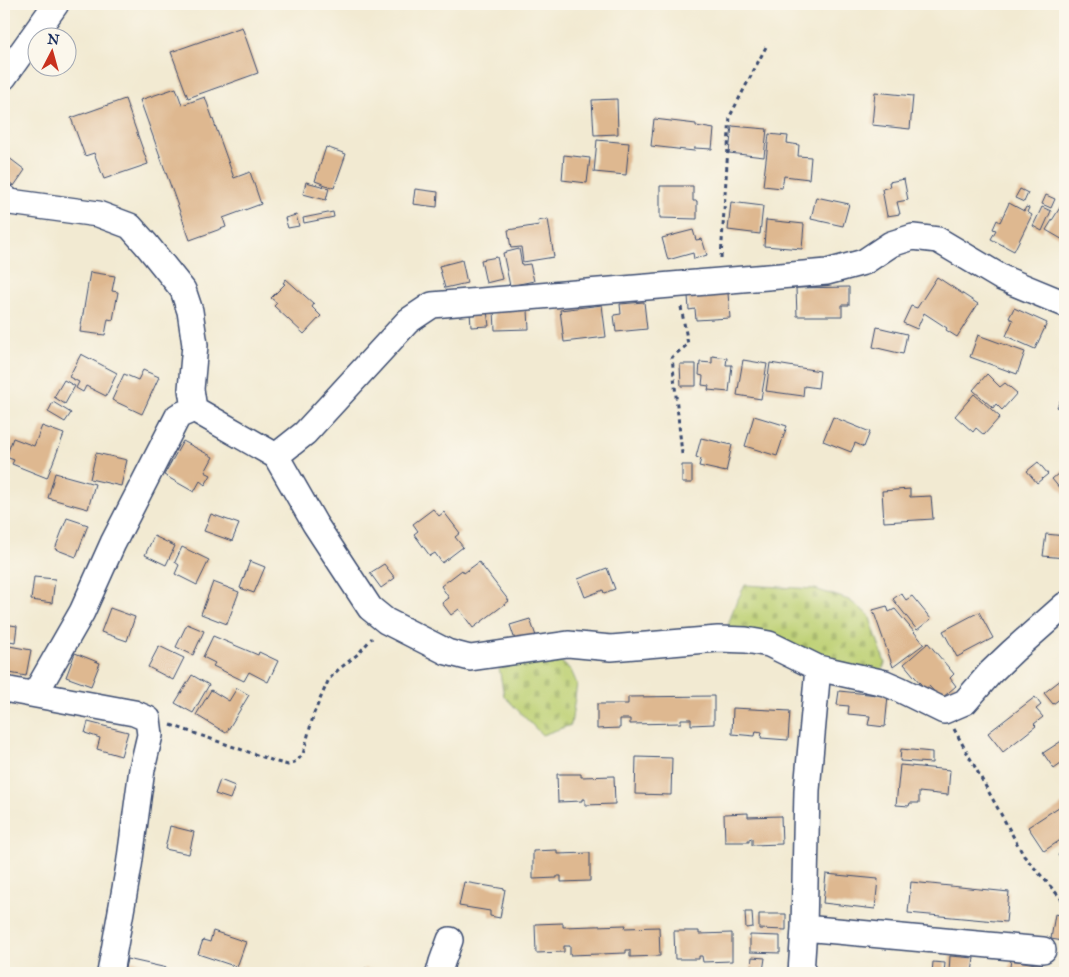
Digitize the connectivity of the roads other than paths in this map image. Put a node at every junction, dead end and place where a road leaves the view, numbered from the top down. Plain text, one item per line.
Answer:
1 (56, 4) edge
2 (4, 77) edge
3 (4, 197) edge
4 (1065, 304) edge
5 (194, 409) junction
6 (276, 456) junction
7 (1065, 605) edge
8 (818, 668) junction
9 (4, 689) edge
10 (35, 694) junction
11 (804, 928) junction
12 (450, 940) dead end
13 (1042, 950) dead end
14 (110, 973) edge
15 (439, 973) edge
16 (801, 973) edge

1 - 2 street
3 - 5 street
4 - 6 street
5 - 6 street
5 - 10 street
6 - 8 street
7 - 8 street
8 - 11 street
9 - 10 street
10 - 14 street
11 - 13 street
11 - 16 street
12 - 15 street

